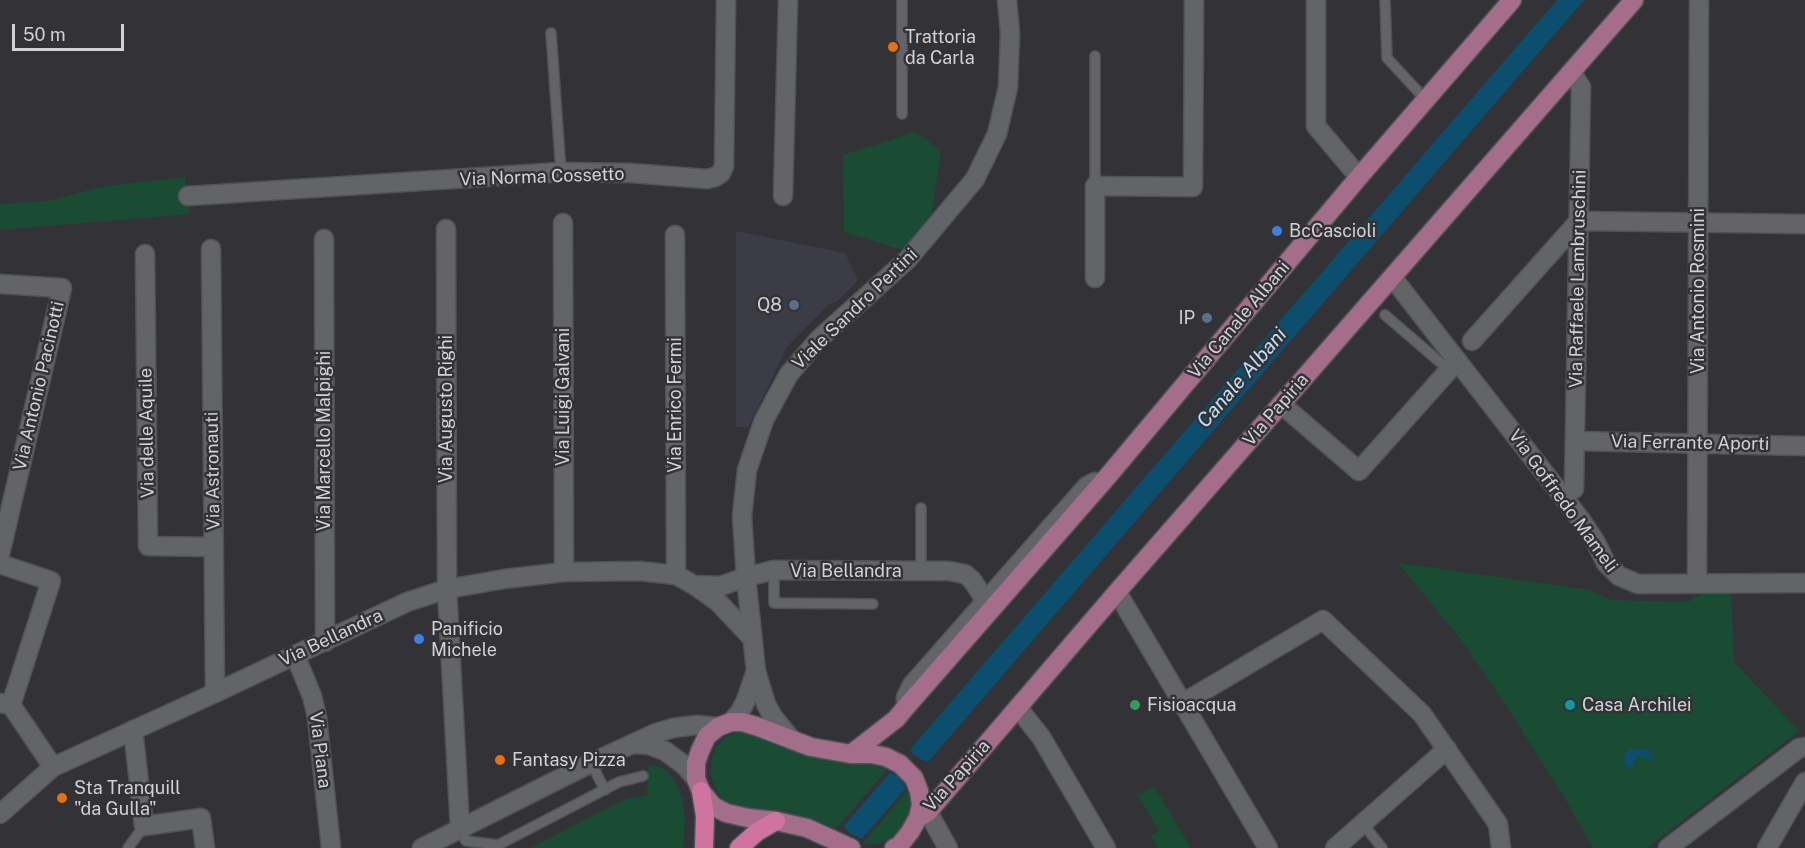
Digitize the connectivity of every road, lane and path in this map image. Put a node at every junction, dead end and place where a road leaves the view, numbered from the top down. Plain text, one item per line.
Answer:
1 (726, 0) edge
2 (788, 0) edge
3 (902, 0) edge
4 (1007, 0) edge
5 (1194, 0) edge
6 (1316, 0) edge
7 (1385, 0) edge
8 (1512, 0) edge
9 (1634, 0) edge
10 (1699, 0) edge
11 (551, 33) dead end
12 (1095, 56) dead end
13 (1571, 72) junction
14 (1426, 100) junction
15 (902, 114) dead end
16 (561, 172) junction
17 (1359, 177) junction
18 (1095, 186) junction
19 (188, 196) dead end
20 (783, 196) dead end
21 (1579, 220) junction
22 (1698, 222) junction
23 (563, 223) dead end
24 (1805, 224) edge
25 (446, 229) dead end
26 (675, 235) dead end
27 (324, 239) dead end
28 (211, 249) dead end
29 (145, 254) dead end
30 (1392, 277) junction
31 (1095, 278) dead end
32 (0, 284) edge
33 (1385, 315) dead end
34 (1472, 341) dead end
35 (1449, 370) joint
36 (1281, 404) junction
37 (1575, 441) junction
38 (1697, 444) junction
39 (1805, 446) edge
40 (1107, 476) junction
41 (1574, 489) dead end
42 (921, 508) dead end
43 (213, 547) junction
44 (0, 554) edge
45 (0, 564) edge
46 (774, 570) junction
47 (921, 571) junction
48 (564, 572) junction
49 (676, 575) junction
50 (746, 577) junction
51 (1697, 583) junction
52 (1805, 583) edge
53 (694, 585) junction
54 (447, 589) junction
55 (1117, 592) junction
56 (984, 603) junction
57 (873, 604) dead end
58 (752, 638) junction
59 (324, 642) junction
60 (295, 655) junction
61 (756, 671) junction
62 (215, 693) junction
63 (1184, 703) junction
64 (6, 704) edge
65 (906, 707) junction
66 (1018, 708) junction
67 (725, 725) junction
68 (133, 730) junction
69 (792, 740) junction
70 (635, 744) junction
71 (1805, 747) edge
72 (1447, 749) junction
73 (851, 754) junction
74 (591, 763) junction
75 (53, 767) junction
76 (643, 776) dead end
77 (1805, 782) edge
78 (699, 785) junction
79 (605, 790) junction
80 (0, 814) edge
81 (923, 815) junction
82 (776, 821) junction
83 (1363, 824) junction
84 (144, 826) junction
85 (460, 829) junction
86 (836, 844) edge
87 (897, 847) edge
88 (128, 848) edge
89 (205, 848) edge
90 (331, 848) edge
91 (422, 848) edge
92 (704, 848) edge
93 (739, 848) edge
94 (850, 848) edge
95 (948, 848) edge
96 (1106, 848) edge
97 (1268, 848) edge
98 (1335, 848) edge
99 (1382, 848) edge
100 (1501, 848) edge
101 (1668, 848) edge
102 (1767, 848) edge

1 - 16 street, Via Norma Cossetto
2 - 20 street
3 - 15 lane
4 - 50 street, Viale Sandro Pertini
5 - 18 street
6 - 17 street
7 - 14 lane
8 - 14 main road, Via Canale Albani
9 - 13 main road, Via Papiria
10 - 22 street, Via Antonio Rosmini
11 - 16 lane
12 - 18 lane
13 - 21 street, Via Raffaele Lambruschini
13 - 30 main road, Via Papiria
14 - 17 main road, Via Canale Albani
16 - 19 street, Via Norma Cossetto
17 - 40 main road, Via Canale Albani
18 - 31 street
21 - 22 street
21 - 34 street
21 - 37 street, Via Raffaele Lambruschini
22 - 24 street
22 - 38 street, Via Antonio Rosmini
23 - 48 street, Via Luigi Galvani
25 - 54 street, Via Augusto Righi
26 - 49 street, Via Enrico Fermi
27 - 59 street, Via Marcello Malpighi
28 - 43 street, Via Astronauti
29 - 43 street, Via delle Aquile
30 - 36 main road, Via Papiria
30 - 51 street, Via Goffredo Mameli
32 - 44 street, Via Antonio Pacinotti
33 - 35 lane
35 - 36 street
36 - 55 main road, Via Papiria
37 - 38 street, Via Ferrante Aporti
37 - 41 street, Via Raffaele Lambruschini
38 - 39 street, Via Ferrante Aporti
38 - 51 street, Via Antonio Rosmini
40 - 56 street, Via Canale Albani
40 - 65 main road, Via Canale Albani
42 - 47 lane
43 - 62 street, Via Astronauti
45 - 64 street
46 - 47 street, Via Bellandra
46 - 50 street, Via Bellandra
46 - 57 lane
47 - 56 street, Via Bellandra
48 - 49 street, Via Bellandra
48 - 54 street, Via Bellandra
49 - 53 street, Via Bellandra
50 - 53 street, Via Bellandra
50 - 58 street, Viale Sandro Pertini
51 - 52 street, Via Goffredo Mameli
53 - 58 street, Via Bellandra
54 - 59 street, Via Bellandra
54 - 85 street, Via Augusto Righi
55 - 63 street
55 - 66 main road, Via Papiria
56 - 65 street, Via Canale Albani
58 - 61 street, Viale Sandro Pertini
59 - 60 street, Via Bellandra
60 - 62 street, Via Bellandra
60 - 90 street, Via Piana
61 - 67 street, Viale Sandro Pertini
61 - 69 street, Viale Sandro Pertini
62 - 68 street, Via Bellandra
63 - 72 street
63 - 97 street
64 - 75 street
65 - 73 main road, Via Canale Albani
66 - 81 main road, Via Papiria
66 - 96 street
67 - 69 main road
67 - 70 street
67 - 78 main road
68 - 75 street, Via Bellandra
68 - 84 street
69 - 73 main road
70 - 74 street
70 - 78 street
71 - 101 street
72 - 83 street
72 - 100 street
73 - 81 main road
74 - 79 lane
74 - 85 street
75 - 80 street, Via Bellandra
76 - 79 lane
77 - 102 street
78 - 82 main road
78 - 92 highway
79 - 85 lane
81 - 87 main road, Via Papiria
81 - 95 street
82 - 86 main road
82 - 93 highway
83 - 98 street
83 - 99 lane
84 - 88 lane
84 - 89 street
85 - 91 street
86 - 94 main road

